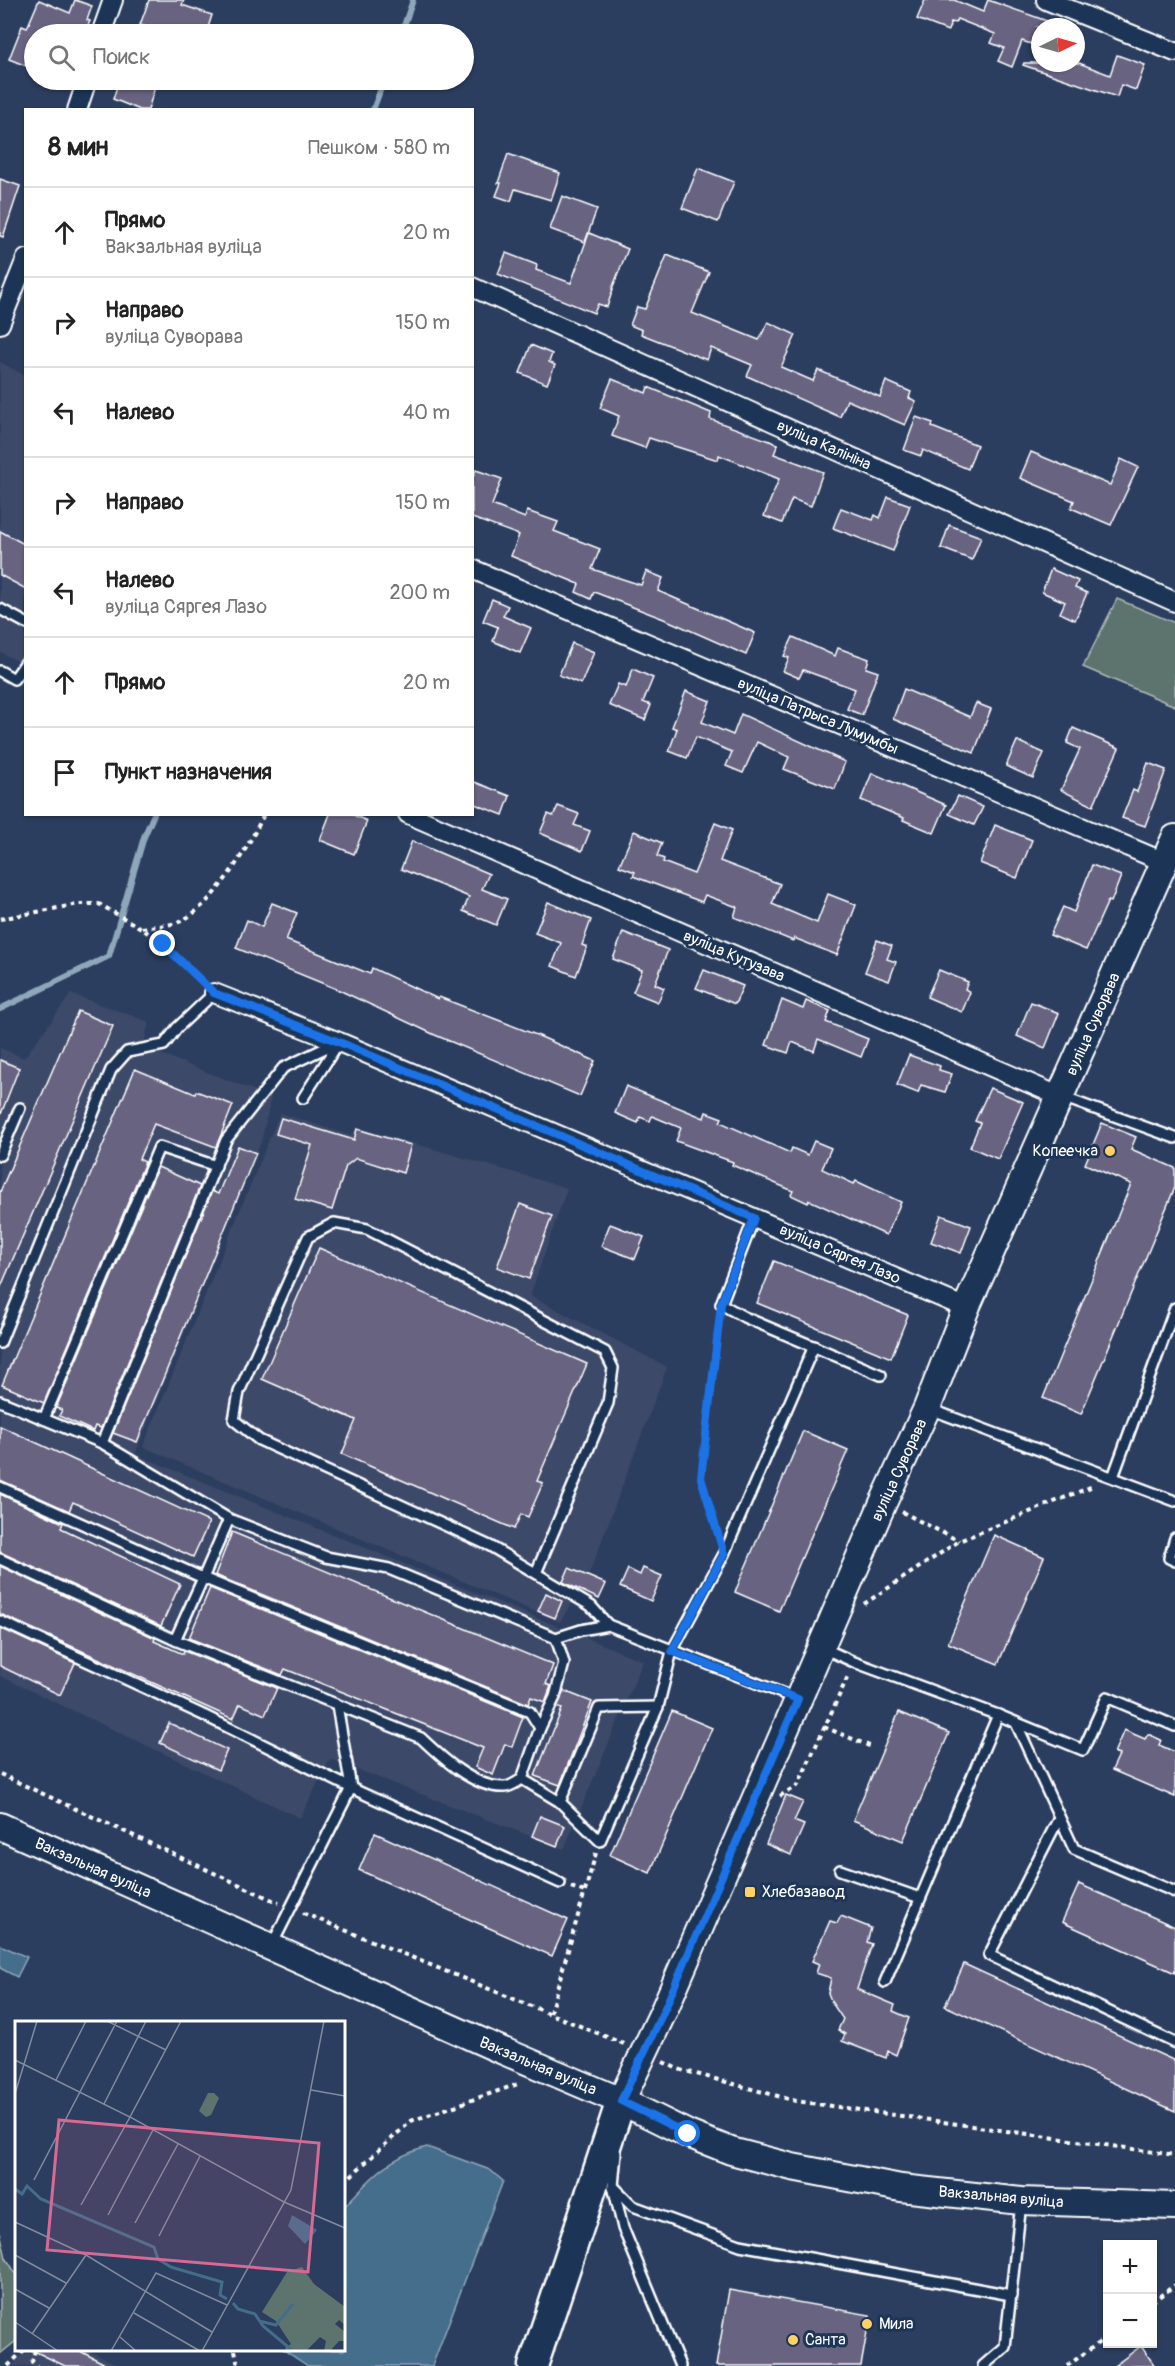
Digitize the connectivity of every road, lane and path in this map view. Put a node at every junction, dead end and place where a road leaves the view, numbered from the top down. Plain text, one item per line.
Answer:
1 (113, 0) edge
2 (1046, 0) edge
3 (105, 24) edge
4 (1175, 52) edge
5 (84, 90) edge
6 (78, 108) edge
7 (24, 264) edge
8 (474, 288) edge
9 (0, 324) edge
10 (474, 570) edge
11 (1175, 602) edge
12 (0, 609) edge
13 (24, 622) edge
14 (24, 665) edge
15 (0, 671) edge
16 (263, 816) edge
17 (413, 816) edge
18 (1175, 838) edge
19 (1164, 862) junction
20 (0, 918) edge
21 (141, 928) junction
22 (214, 993) junction
23 (339, 1042) junction
24 (1061, 1097) junction
25 (303, 1098) dead end
26 (20, 1108) dead end
27 (1175, 1138) edge
28 (0, 1155) edge
29 (216, 1166) junction
30 (754, 1218) junction
31 (721, 1304) junction
32 (966, 1308) junction
33 (1175, 1308) edge
34 (0, 1343) edge
35 (814, 1346) junction
36 (881, 1375) dead end
37 (0, 1401) edge
38 (927, 1408) junction
39 (44, 1419) junction
40 (102, 1443) junction
41 (1113, 1478) junction
42 (0, 1487) edge
43 (1175, 1501) edge
44 (883, 1503) junction
45 (229, 1519) junction
46 (1175, 1538) edge
47 (959, 1541) junction
48 (724, 1554) junction
49 (0, 1559) edge
50 (1175, 1561) edge
51 (536, 1573) junction
52 (203, 1578) junction
53 (859, 1607) dead end
54 (0, 1621) edge
55 (608, 1625) junction
56 (556, 1638) junction
57 (176, 1640) junction
58 (820, 1647) junction
59 (672, 1651) junction
60 (854, 1662) junction
61 (798, 1699) junction
62 (337, 1705) junction
63 (658, 1707) junction
64 (998, 1715) junction
65 (1016, 1723) junction
66 (1175, 1726) edge
67 (824, 1727) junction
68 (540, 1728) junction
69 (872, 1747) dead end
70 (522, 1779) junction
71 (351, 1788) junction
72 (778, 1797) dead end
73 (560, 1802) junction
74 (1059, 1818) junction
75 (0, 1826) edge
76 (600, 1841) junction
77 (840, 1870) dead end
78 (560, 1883) dead end
79 (1175, 1892) edge
80 (920, 1898) junction
81 (271, 1947) junction
82 (885, 1982) dead end
83 (549, 2013) dead end
84 (614, 2040) dead end
85 (1175, 2043) edge
86 (669, 2052) dead end
87 (654, 2058) junction
88 (553, 2072) junction
89 (621, 2101) junction
90 (1175, 2155) edge
91 (345, 2181) edge
92 (613, 2186) junction
93 (1021, 2201) junction
94 (1175, 2206) edge
95 (1175, 2285) edge
96 (1011, 2295) junction
97 (1157, 2298) edge
98 (1103, 2339) edge
99 (22, 2351) edge
100 (35, 2351) edge
101 (235, 2351) edge
102 (8, 2366) edge
103 (38, 2366) edge
104 (238, 2366) edge
105 (533, 2366) edge
106 (680, 2366) edge
107 (983, 2366) edge
108 (1067, 2366) edge

1 - 3 street
2 - 4 street
5 - 6 street
7 - 9 street
8 - 11 street, вуліца Калініна
10 - 19 street, вуліца Патрыса Лумумбы
12 - 13 lane
14 - 15 lane
16 - 21 path
17 - 24 street, вуліца Кутузава
18 - 19 main road, вуліца Суворава
19 - 24 main road, вуліца Суворава
20 - 21 path
21 - 22 path
22 - 23 street, вуліца Сяргея Лазо
22 - 34 lane
23 - 25 lane
23 - 29 lane
23 - 30 street, вуліца Сяргея Лазо
24 - 27 lane
24 - 32 main road, вуліца Суворава
26 - 28 lane
29 - 39 lane
29 - 40 lane
30 - 31 lane
30 - 32 street, вуліца Сяргея Лазо
31 - 35 lane
31 - 48 path
32 - 38 main road, вуліца Суворава
33 - 41 lane
35 - 36 lane
35 - 48 lane
37 - 39 lane
38 - 41 lane
38 - 44 main road, вуліца Суворава
39 - 40 lane
40 - 45 lane
41 - 43 lane
41 - 47 path
42 - 52 lane
44 - 47 path
44 - 58 main road, вуліца Суворава
45 - 52 lane
45 - 56 lane
46 - 50 lane
47 - 53 path
48 - 59 lane
49 - 57 lane
51 - 51 lane
51 - 55 lane
52 - 57 lane
52 - 68 lane
54 - 71 lane
55 - 56 lane
55 - 59 lane
56 - 68 lane
57 - 62 lane
58 - 60 lane
58 - 61 main road, вуліца Суворава
59 - 61 lane
59 - 63 lane
60 - 64 lane
60 - 67 path
61 - 87 main road, вуліца Суворава
62 - 70 lane
62 - 71 lane
63 - 73 lane
63 - 76 lane
64 - 65 lane
64 - 80 lane
65 - 66 lane
65 - 74 lane
67 - 69 path
67 - 72 path
68 - 70 lane
70 - 73 lane
71 - 78 lane
71 - 81 lane
73 - 76 lane
74 - 79 lane
74 - 85 lane
75 - 81 main road, Вакзальная вуліца
76 - 83 path
77 - 80 lane
80 - 82 lane
81 - 88 main road, Вакзальная вуліца
84 - 87 path
86 - 87 path
87 - 89 main road, вуліца Суворава
87 - 90 path
88 - 89 main road, Вакзальная вуліца
88 - 91 path
89 - 92 lane
89 - 93 main road, Вакзальная вуліца
89 - 105 main road
92 - 96 lane
92 - 106 lane
93 - 94 main road, Вакзальная вуліца
93 - 96 lane
95 - 97 path
96 - 107 lane
98 - 108 path
99 - 102 path
100 - 103 path
101 - 104 path

